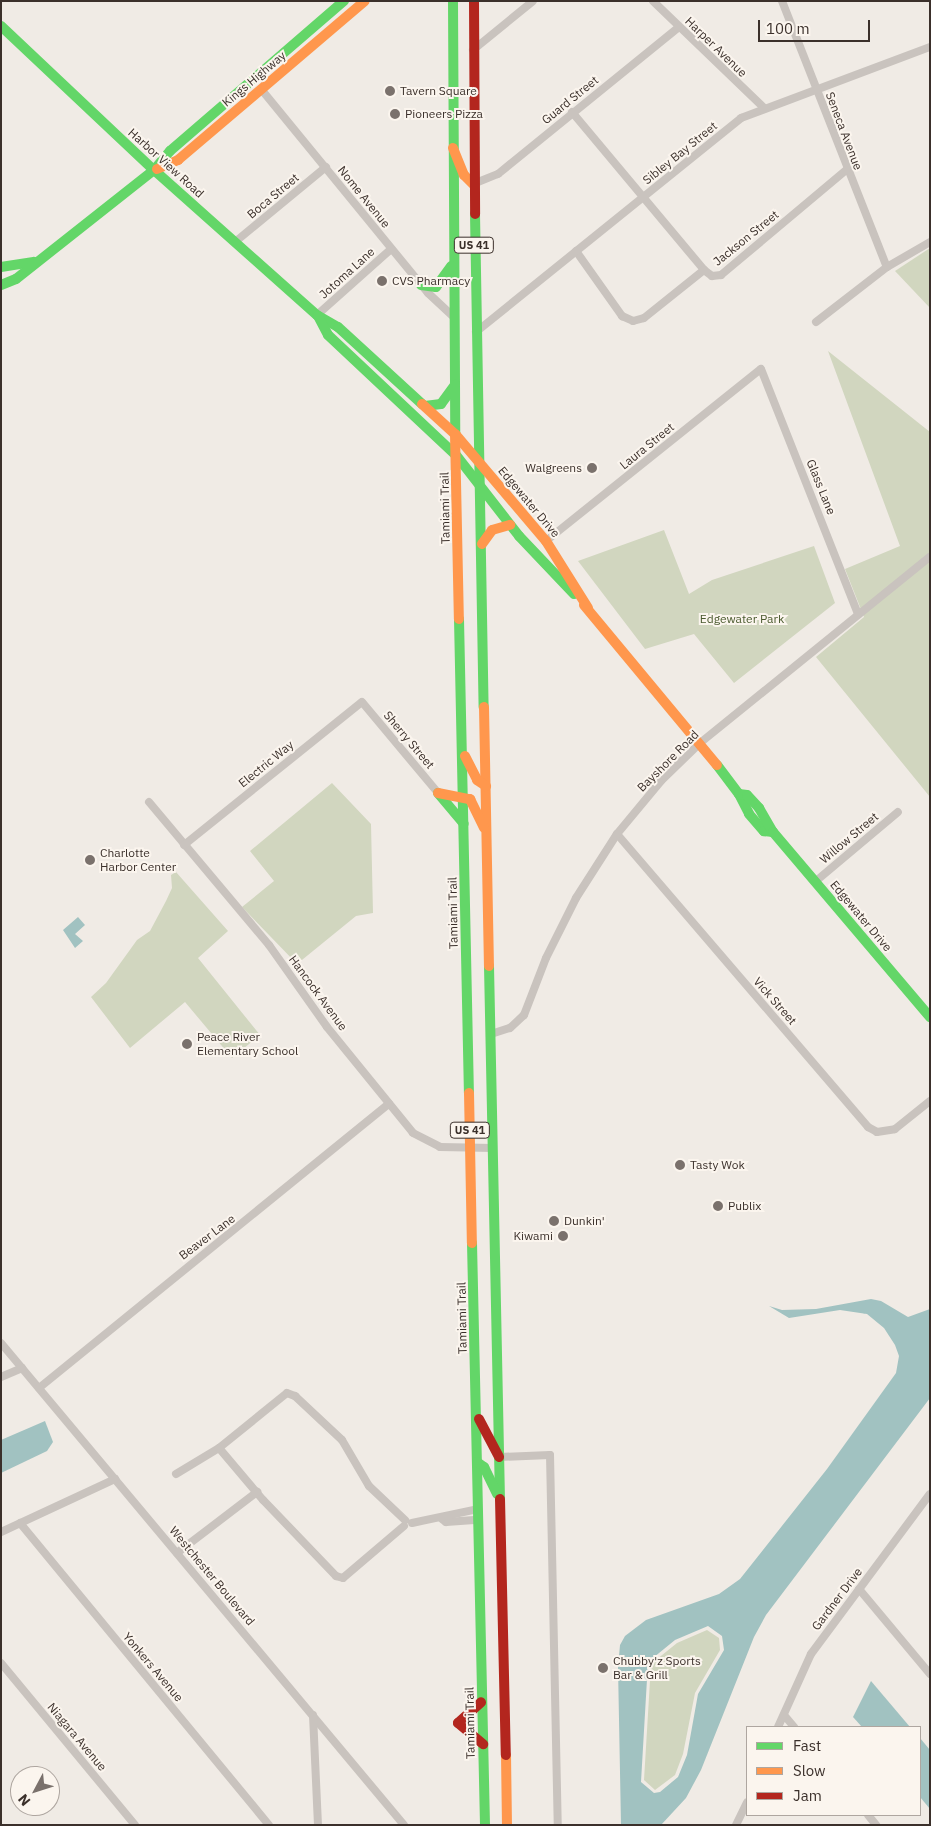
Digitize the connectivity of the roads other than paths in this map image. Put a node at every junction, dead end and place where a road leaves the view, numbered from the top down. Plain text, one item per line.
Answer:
1 (344, 1) edge
2 (365, 1) edge
3 (453, 1) edge
4 (474, 1) edge
5 (533, 1) edge
6 (653, 1) edge
7 (782, 1) edge
8 (354, 11) junction
9 (1, 26) edge
10 (679, 27) junction
11 (930, 47) edge
12 (473, 50) junction
13 (261, 89) junction
14 (816, 90) junction
15 (764, 108) junction
16 (572, 112) junction
17 (451, 142) junction
18 (326, 167) junction
19 (154, 170) junction
20 (846, 170) junction
21 (473, 184) junction
22 (643, 197) junction
23 (236, 242) junction
24 (930, 242) edge
25 (391, 249) junction
26 (576, 251) junction
27 (34, 262) junction
28 (452, 264) junction
29 (1, 267) edge
30 (886, 267) junction
31 (704, 270) junction
32 (1, 285) edge
33 (421, 285) junction
34 (317, 315) junction
35 (452, 315) junction
36 (816, 322) dead end
37 (476, 332) junction
38 (761, 370) joint
39 (456, 384) junction
40 (425, 406) junction
41 (456, 435) junction
42 (456, 455) junction
43 (480, 464) junction
44 (481, 489) junction
45 (510, 525) junction
46 (546, 541) junction
47 (482, 544) junction
48 (930, 557) edge
49 (588, 608) junction
50 (858, 614) junction
51 (362, 702) joint
52 (700, 743) junction
53 (463, 750) junction
54 (486, 786) junction
55 (438, 793) junction
56 (463, 796) junction
57 (149, 802) dead end
58 (898, 812) dead end
59 (464, 824) junction
60 (486, 834) junction
61 (617, 834) junction
62 (184, 845) junction
63 (816, 881) junction
64 (930, 1017) edge
65 (491, 1034) junction
66 (930, 1101) edge
67 (389, 1104) junction
68 (493, 1148) junction
69 (470, 1149) junction
70 (1, 1343) edge
71 (22, 1368) junction
72 (1, 1377) edge
73 (39, 1388) junction
74 (476, 1411) junction
75 (219, 1448) junction
76 (499, 1457) junction
77 (477, 1462) junction
78 (176, 1474) dead end
79 (115, 1479) junction
80 (256, 1492) junction
81 (930, 1494) edge
82 (500, 1500) junction
83 (478, 1514) junction
84 (20, 1523) junction
85 (407, 1523) junction
86 (1, 1532) edge
87 (177, 1553) junction
88 (859, 1589) junction
89 (1, 1663) edge
90 (930, 1674) edge
91 (481, 1702) junction
92 (313, 1714) junction
93 (784, 1714) junction
94 (778, 1726) edge
95 (793, 1726) edge
96 (483, 1744) junction
97 (746, 1804) edge
98 (135, 1825) edge
99 (269, 1825) edge
100 (318, 1825) edge
101 (404, 1825) edge
102 (485, 1825) edge
103 (507, 1825) edge
104 (558, 1825) edge
105 (736, 1825) edge

1 - 8 main road
1 - 19 main road, Kings Highway
2 - 8 main road, Kings Highway
3 - 17 main road, Tamiami Trail / US 41
4 - 12 main road, US 41
5 - 12 street
6 - 10 street, Harper Avenue
7 - 14 street, Seneca Avenue
8 - 13 main road, Kings Highway
9 - 19 main road, Harbor View Road
10 - 15 street, Harper Avenue
10 - 16 street, Guard Street
11 - 14 street, Sibley Bay Street
12 - 21 main road, US 41
13 - 18 street, Nome Avenue
13 - 19 main road, Kings Highway
14 - 15 street, Sibley Bay Street
14 - 20 street, Seneca Avenue
15 - 22 street, Sibley Bay Street
16 - 21 street, Guard Street
16 - 22 street
17 - 21 main road
17 - 28 main road, Tamiami Trail / US 41
18 - 23 street, Boca Street
18 - 25 street, Nome Avenue
19 - 23 main road, Harbor View Road
19 - 27 main road, Kings Highway
20 - 30 street, Seneca Avenue
20 - 31 street, Jackson Street
21 - 37 main road, US 41
22 - 26 street, Sibley Bay Street
22 - 31 street
23 - 34 main road, Harbor View Road
24 - 30 street
25 - 33 street, Nome Avenue
25 - 34 street, Jotoma Lane
26 - 31 street, Jackson Street
26 - 37 street, Sibley Bay Street
27 - 29 main road, Kings Highway
27 - 32 main road, Kings Highway
28 - 33 main road
28 - 35 main road, Tamiami Trail / US 41
30 - 36 street
33 - 35 street, Nome Avenue
34 - 40 main road, Harbor View Road
34 - 42 main road, Harbor View Road
35 - 39 main road, Tamiami Trail / US 41
37 - 43 main road, US 41
38 - 46 street, Laura Street
38 - 50 street, Glass Lane
39 - 40 main road
39 - 41 main road, Tamiami Trail / US 41
40 - 41 main road, Harbor View Road
41 - 42 main road, Tamiami Trail / US 41
41 - 43 main road, Harbor View Road
42 - 44 main road, Harbor View Road
42 - 53 main road, Tamiami Trail / US 41
43 - 44 main road, US 41
43 - 46 main road, Edgewater Drive
44 - 45 main road, Edgewater Drive
44 - 47 main road, US 41
45 - 47 main road
45 - 49 main road, Edgewater Drive
46 - 49 main road, Edgewater Drive
47 - 54 main road, US 41
48 - 50 street, Bayshore Road
49 - 52 main road, Edgewater Drive
50 - 52 street, Bayshore Road
51 - 55 street, Sherry Street
51 - 62 street, Electric Way
52 - 61 street, Bayshore Road
52 - 63 main road, Edgewater Drive
53 - 54 main road
53 - 56 main road, Tamiami Trail / US 41
54 - 60 main road, US 41
55 - 56 main road
55 - 59 main road
56 - 59 main road, Tamiami Trail / US 41
56 - 60 main road
57 - 62 street, Hancock Avenue
58 - 63 street, Willow Street
59 - 69 main road, Tamiami Trail / US 41
60 - 65 main road, US 41
61 - 65 street, Bayshore Road
61 - 66 street, Vick Street
62 - 67 street, Hancock Avenue
63 - 64 main road, Edgewater Drive
65 - 68 main road, US 41
67 - 69 street, Hancock Avenue
67 - 73 street, Beaver Lane
68 - 69 street, Hancock Avenue
68 - 76 main road, US 41
69 - 74 main road, Tamiami Trail / US 41
70 - 71 street, Westchester Boulevard
71 - 72 street
71 - 73 street, Westchester Boulevard
73 - 79 street, Westchester Boulevard
74 - 76 main road
74 - 77 main road, Tamiami Trail / US 41
75 - 78 street
75 - 80 street
75 - 85 street
76 - 82 main road, US 41
76 - 104 street
77 - 82 main road
77 - 83 main road, Tamiami Trail / US 41
79 - 84 street
79 - 87 street, Westchester Boulevard
80 - 85 street
80 - 87 street
81 - 88 street, Gardner Drive
82 - 103 main road, US 41
83 - 85 street
83 - 91 main road, Tamiami Trail / US 41
84 - 86 street
84 - 99 street, Yonkers Avenue
87 - 92 street, Westchester Boulevard
88 - 90 street
88 - 93 street, Gardner Drive
89 - 98 street, Niagara Avenue
91 - 96 main road, Tamiami Trail / US 41
91 - 96 main road
92 - 100 street
92 - 101 street, Westchester Boulevard
93 - 94 street, Gardner Drive
93 - 95 street
96 - 102 main road, Tamiami Trail / US 41
97 - 105 street

